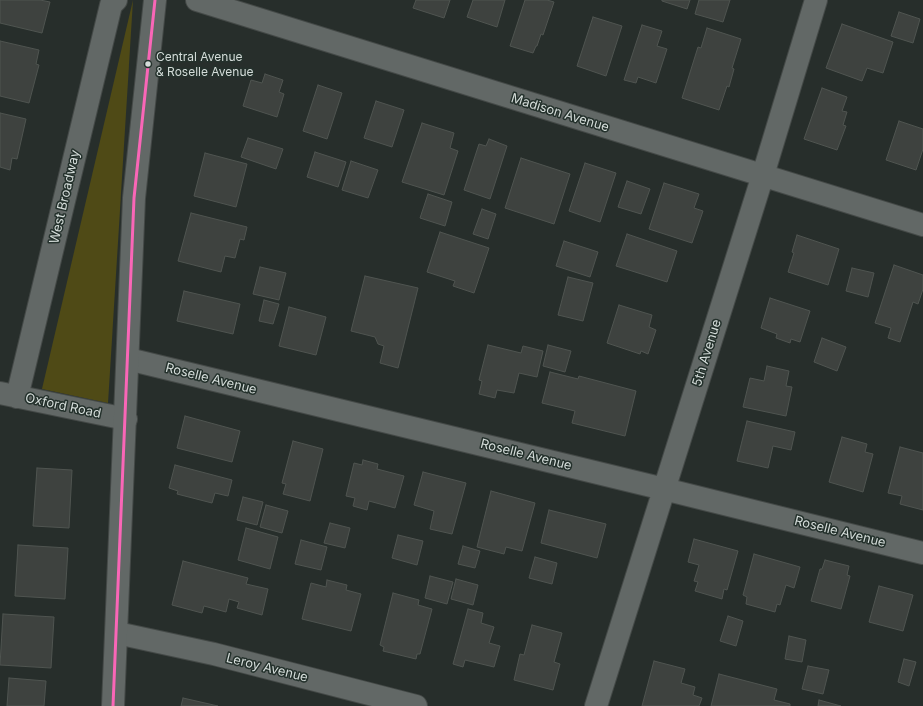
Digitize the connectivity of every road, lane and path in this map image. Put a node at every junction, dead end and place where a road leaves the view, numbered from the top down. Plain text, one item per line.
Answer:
1 (116, 0) edge
2 (155, 0) edge
3 (197, 0) edge
4 (816, 0) edge
5 (763, 175) junction
6 (923, 225) edge
7 (128, 359) junction
8 (8, 395) edge
9 (126, 420) junction
10 (664, 489) junction
11 (923, 553) edge
12 (117, 633) junction
13 (113, 706) edge
14 (416, 706) edge
15 (596, 706) edge

1 - 8 street, West Broadway
2 - 7 street
3 - 5 street, Madison Avenue
4 - 5 street, 5th Avenue
5 - 6 street, Madison Avenue
5 - 10 street, 5th Avenue
7 - 9 street
7 - 10 street, Roselle Avenue
8 - 9 street, Oxford Road
9 - 12 street
10 - 11 street, Roselle Avenue
10 - 15 street, 5th Avenue
12 - 13 street
12 - 14 street, Leroy Avenue

